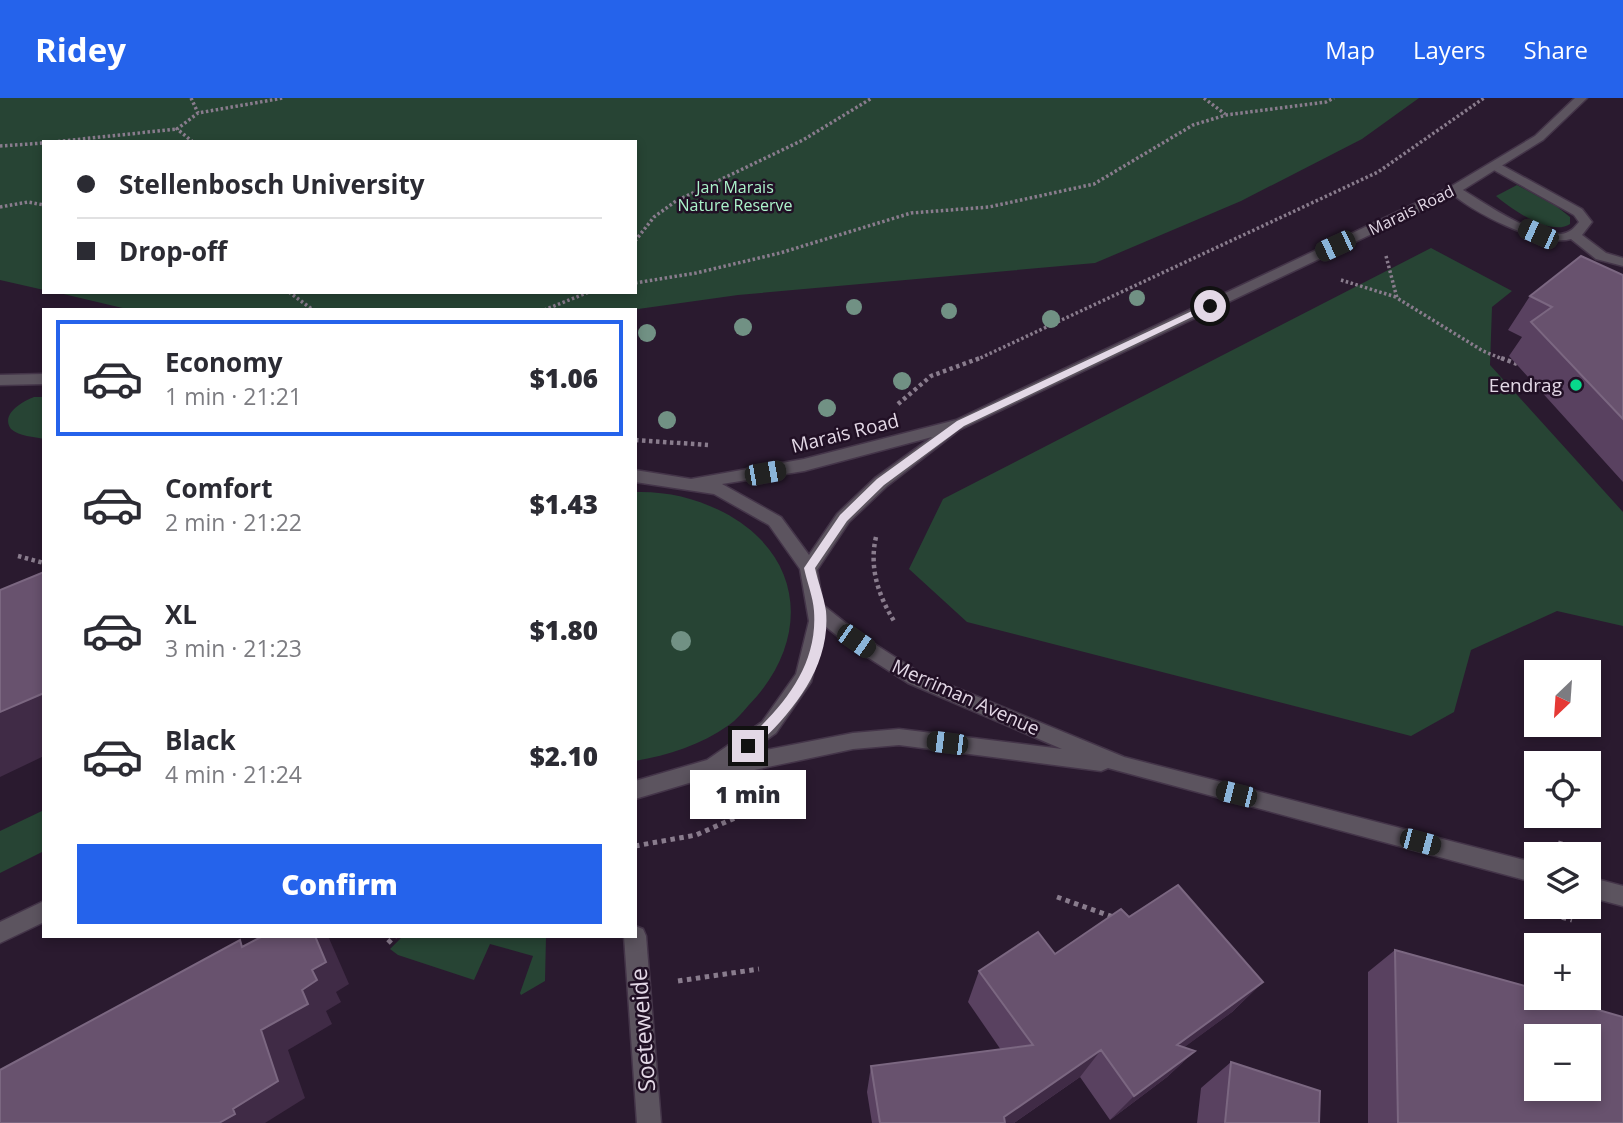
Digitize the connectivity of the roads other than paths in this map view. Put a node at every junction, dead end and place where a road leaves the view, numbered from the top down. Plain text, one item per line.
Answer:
1 (1581, 98) edge
2 (1496, 166) junction
3 (1454, 190) junction
4 (1575, 236) junction
5 (1623, 262) edge
6 (42, 379) edge
7 (0, 380) edge
8 (961, 424) junction
9 (637, 476) edge
10 (696, 482) junction
11 (809, 568) junction
12 (820, 611) junction
13 (1122, 765) junction
14 (708, 770) junction
15 (637, 790) edge
16 (1524, 870) edge
17 (1601, 890) edge
18 (1623, 896) edge
19 (42, 912) edge
20 (0, 933) edge
21 (635, 938) edge
22 (649, 1123) edge

1 - 2 street, Marais Road
2 - 3 street, Marais Road
2 - 4 street
3 - 4 street
3 - 8 street, Marais Road
4 - 5 street
6 - 7 street
8 - 10 street, Marais Road
8 - 11 street, Marais Road
9 - 10 street
10 - 11 street
11 - 12 street
12 - 13 street, Merriman Avenue
12 - 14 street
13 - 14 street, Merriman Avenue
13 - 16 street, Merriman Avenue
14 - 15 street
17 - 18 street
19 - 20 street
21 - 22 street, Soeteweide

